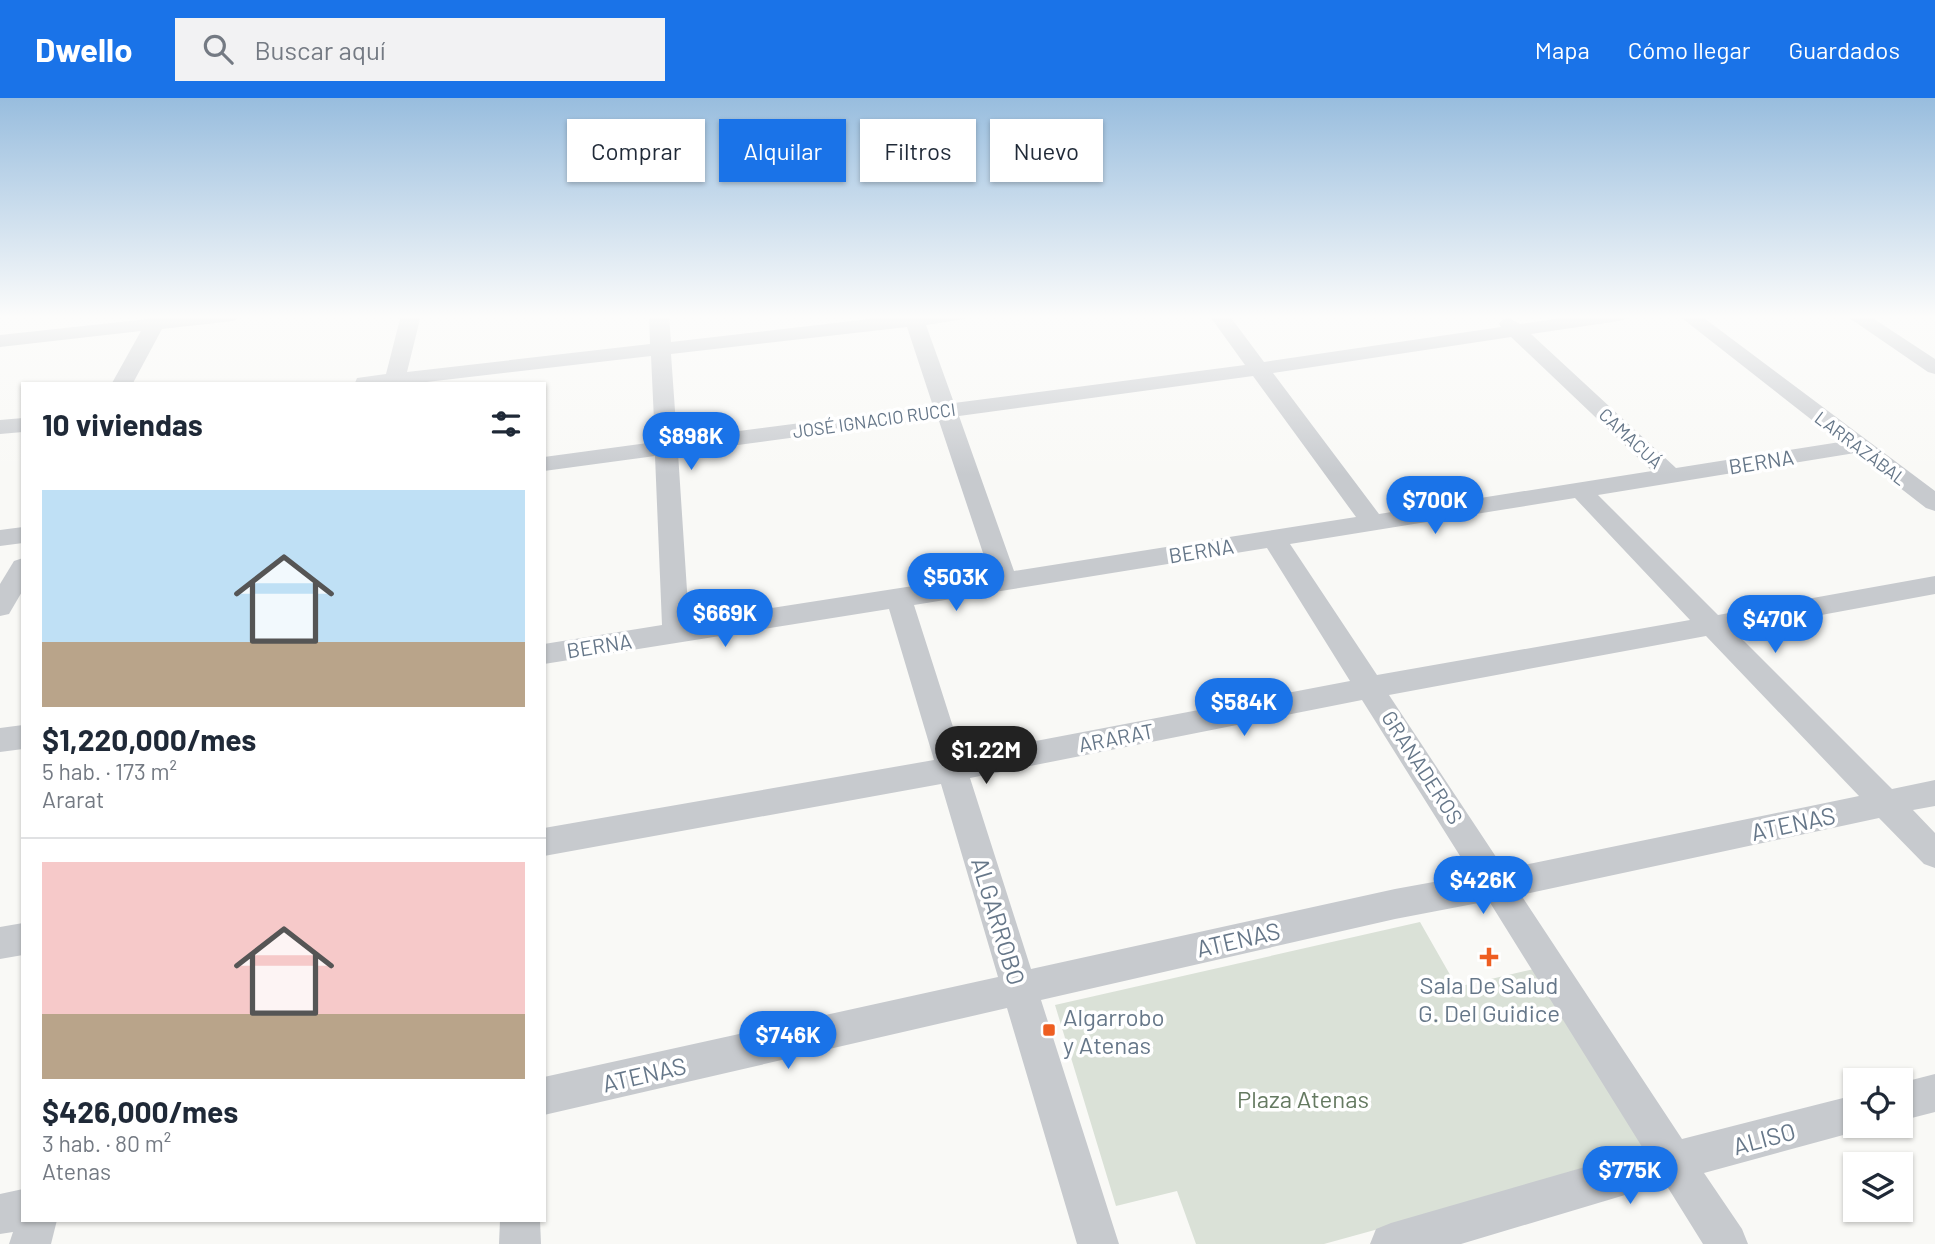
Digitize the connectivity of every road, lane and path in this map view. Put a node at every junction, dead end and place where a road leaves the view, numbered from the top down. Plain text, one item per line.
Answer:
1 (502, 368) edge
2 (662, 368) edge
3 (932, 368) edge
4 (1263, 368) edge
5 (1556, 368) edge
6 (1757, 368) edge
7 (1259, 369) junction
8 (395, 381) edge
9 (946, 410) junction
10 (21, 425) edge
11 (0, 427) edge
12 (1858, 446) junction
13 (667, 448) junction
14 (546, 464) edge
15 (1670, 475) junction
16 (1580, 490) junction
17 (1933, 496) edge
18 (1373, 523) junction
19 (21, 535) edge
20 (0, 538) edge
21 (1274, 539) junction
22 (21, 570) edge
23 (1005, 581) junction
24 (1935, 585) edge
25 (900, 598) junction
26 (0, 607) edge
27 (1712, 625) junction
28 (676, 632) junction
29 (546, 654) edge
30 (1371, 687) junction
31 (21, 737) edge
32 (0, 740) edge
33 (954, 769) junction
34 (1935, 793) edge
35 (1886, 804) junction
36 (546, 842) edge
37 (1935, 854) edge
38 (1499, 885) junction
39 (21, 939) edge
40 (0, 943) edge
41 (1020, 989) junction
42 (1935, 1093) edge
43 (546, 1096) edge
44 (1913, 1099) edge
45 (1843, 1117) edge
46 (1674, 1161) junction
47 (21, 1209) edge
48 (0, 1214) edge
49 (36, 1222) edge
50 (520, 1222) edge
51 (30, 1244) edge
52 (520, 1244) edge
53 (1098, 1244) edge
54 (1391, 1244) edge
55 (1727, 1244) edge

1 - 8 street
2 - 13 street
3 - 9 street
4 - 7 street, JOSÉ IGNACIO RUCCI
5 - 15 street, CAMACUÁ
6 - 12 street, LARRAZÁBAL
7 - 9 street, JOSÉ IGNACIO RUCCI
7 - 18 street
9 - 13 street, JOSÉ IGNACIO RUCCI
9 - 23 street
10 - 11 street
12 - 15 street, BERNA
12 - 17 street, LARRAZÁBAL
13 - 14 street, JOSÉ IGNACIO RUCCI
13 - 28 street
15 - 16 street, BERNA
16 - 18 street, BERNA
16 - 27 street
18 - 21 street, BERNA
19 - 20 street
21 - 23 street, BERNA
21 - 30 street, GRANADEROS
22 - 26 street
23 - 25 street, BERNA
24 - 27 street, ARARAT
25 - 28 street, BERNA
25 - 33 street, ALGARROBO
27 - 30 street, ARARAT
27 - 35 street
28 - 29 street, BERNA
30 - 33 street, ARARAT
30 - 38 street, GRANADEROS
31 - 32 street
33 - 36 street, ARARAT
33 - 41 street, ALGARROBO
34 - 35 street, ATENAS
35 - 37 street
35 - 38 street, ATENAS
38 - 41 street, ATENAS
38 - 46 street, GRANADEROS
39 - 40 street
41 - 43 street, ATENAS
41 - 53 street, ALGARROBO
42 - 44 street
45 - 46 street, ALISO
46 - 54 street, ALISO
46 - 55 street, GRANADEROS
47 - 48 street
49 - 51 street
50 - 52 street

